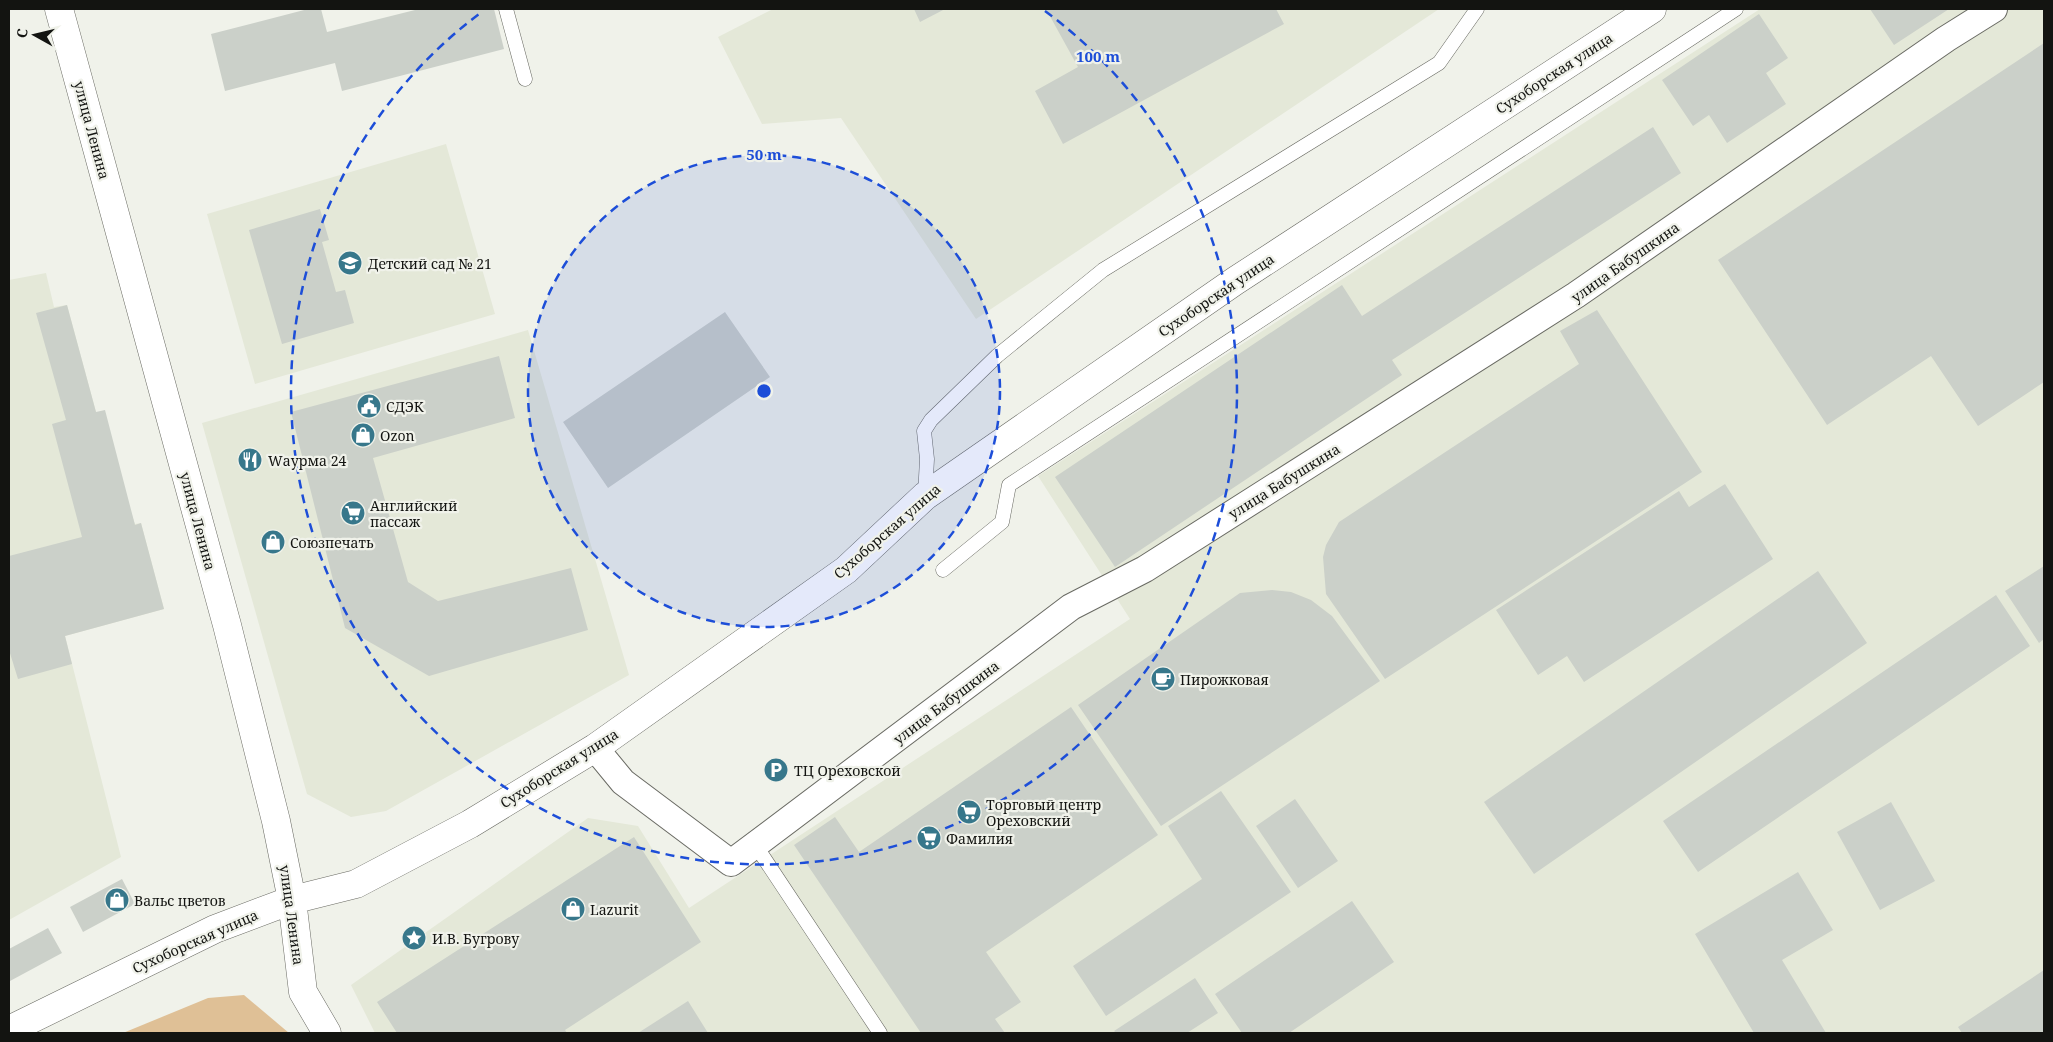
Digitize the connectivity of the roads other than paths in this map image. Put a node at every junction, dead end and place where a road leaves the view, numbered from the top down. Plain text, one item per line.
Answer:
1 (59, 9) edge
2 (506, 9) edge
3 (1477, 9) edge
4 (1652, 9) edge
5 (1736, 9) edge
6 (1994, 9) edge
7 (524, 79) dead end
8 (925, 496) junction
9 (943, 570) dead end
10 (595, 748) junction
11 (756, 846) junction
12 (292, 900) junction
13 (9, 1030) edge
14 (327, 1033) edge
15 (880, 1033) edge

1 - 12 main road, улица Ленина
2 - 7 lane
3 - 8 lane
4 - 8 main road, Сухоборская улица
5 - 9 lane
6 - 11 street, улица Бабушкина
8 - 10 main road, Сухоборская улица
10 - 11 street, улица Бабушкина
10 - 12 main road, Сухоборская улица
11 - 15 lane
12 - 13 main road, Сухоборская улица
12 - 14 main road, улица Ленина

